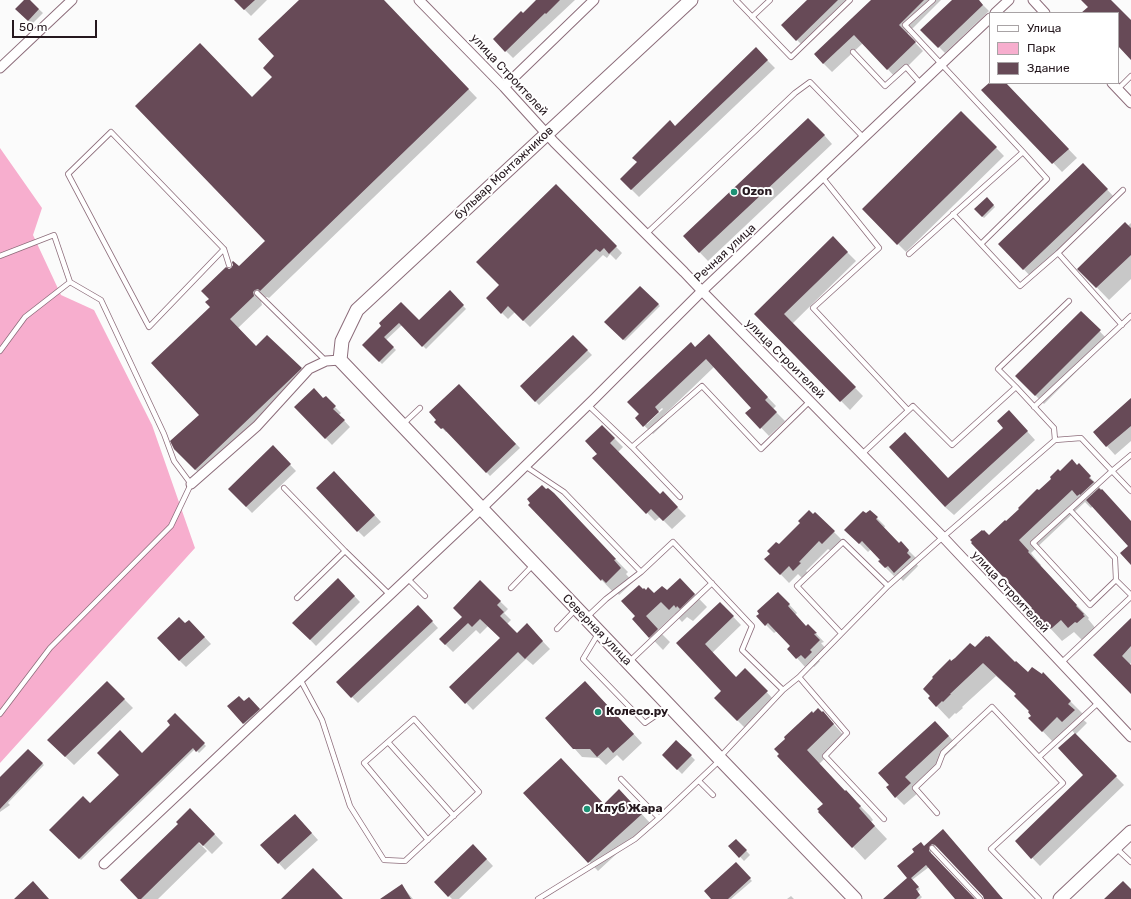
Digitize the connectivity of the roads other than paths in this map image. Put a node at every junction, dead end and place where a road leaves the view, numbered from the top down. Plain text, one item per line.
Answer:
1 (72, 0) edge
2 (419, 0) edge
3 (594, 0) edge
4 (691, 0) edge
5 (736, 0) edge
6 (770, 0) edge
7 (850, 0) edge
8 (933, 0) edge
9 (1009, 0) edge
10 (1033, 0) edge
11 (996, 12) edge
12 (1044, 12) edge
13 (752, 17) junction
14 (989, 19) edge
15 (853, 52) dead end
16 (941, 64) junction
17 (0, 68) edge
18 (1131, 76) edge
19 (921, 84) junction
20 (1119, 84) edge
21 (504, 86) junction
22 (1115, 86) edge
23 (1131, 103) edge
24 (547, 133) junction
25 (864, 138) junction
26 (1023, 152) junction
27 (822, 177) junction
28 (1123, 190) dead end
29 (953, 214) junction
30 (646, 234) junction
31 (981, 244) junction
32 (224, 249) junction
33 (1058, 253) junction
34 (908, 254) dead end
35 (0, 256) edge
36 (229, 264) dead end
37 (70, 282) junction
38 (702, 291) junction
39 (257, 293) dead end
40 (1069, 301) dead end
41 (1131, 316) edge
42 (1122, 325) junction
43 (0, 351) edge
44 (340, 360) junction
45 (326, 361) junction
46 (1016, 387) junction
47 (810, 401) junction
48 (588, 405) junction
49 (1034, 407) junction
50 (420, 408) dead end
51 (908, 410) junction
52 (402, 425) junction
53 (1055, 440) junction
54 (632, 447) junction
55 (862, 454) junction
56 (1131, 455) edge
57 (525, 466) junction
58 (1112, 471) junction
59 (192, 484) junction
60 (284, 488) dead end
61 (1131, 491) edge
62 (680, 496) dead end
63 (481, 509) junction
64 (1070, 510) junction
65 (943, 537) junction
66 (345, 551) junction
67 (534, 564) junction
68 (641, 572) junction
69 (407, 578) junction
70 (1116, 580) junction
71 (712, 583) junction
72 (888, 586) junction
73 (511, 588) dead end
74 (390, 595) junction
75 (425, 596) dead end
76 (1131, 596) edge
77 (296, 598) dead end
78 (576, 608) junction
79 (586, 618) junction
80 (556, 629) dead end
81 (598, 632) junction
82 (841, 633) junction
83 (628, 663) junction
84 (1060, 663) junction
85 (799, 677) junction
86 (300, 679) junction
87 (783, 690) junction
88 (1098, 702) junction
89 (670, 706) junction
90 (0, 714) edge
91 (1131, 737) edge
92 (388, 742) junction
93 (1039, 757) junction
94 (720, 759) junction
95 (621, 779) dead end
96 (699, 781) junction
97 (713, 795) dead end
98 (937, 813) dead end
99 (454, 816) junction
100 (659, 818) junction
101 (884, 819) dead end
102 (1131, 832) edge
103 (428, 840) junction
104 (1115, 847) junction
105 (932, 848) dead end
106 (1131, 862) edge
107 (104, 864) dead end
108 (538, 899) edge
109 (855, 899) edge
110 (980, 899) edge
111 (1039, 899) edge
112 (1060, 899) edge

1 - 17 street
2 - 21 street, улица Строителей
3 - 21 street
4 - 24 street, бульвар Монтажников
5 - 13 lane
6 - 13 lane
7 - 13 lane
8 - 16 lane
9 - 11 street
10 - 12 street
14 - 16 street, Речная улица
15 - 19 lane
16 - 19 street, Речная улица
16 - 26 lane
18 - 20 lane
19 - 25 street, Речная улица
21 - 24 street, улица Строителей
22 - 23 street
24 - 30 street, улица Строителей
24 - 44 street, бульвар Монтажников
25 - 27 street, Речная улица
25 - 30 lane
26 - 29 lane
26 - 31 lane
27 - 38 street, Речная улица
27 - 51 lane
28 - 33 lane
29 - 31 lane
29 - 34 lane
30 - 38 street, улица Строителей
31 - 33 lane
32 - 32 lane
32 - 36 lane
33 - 42 lane
35 - 37 lane
37 - 43 lane
37 - 59 lane
38 - 47 street, улица Строителей
38 - 48 street, Речная улица
39 - 45 lane
40 - 46 lane
41 - 42 lane
42 - 49 lane
44 - 45 street
44 - 52 street, Северная улица
45 - 59 street
46 - 49 lane
46 - 51 lane
47 - 54 lane
47 - 55 street, улица Строителей
48 - 54 lane
48 - 57 street, Речная улица
49 - 53 lane
50 - 52 lane
51 - 55 lane
52 - 63 street, Северная улица
53 - 58 lane
53 - 65 lane
54 - 62 lane
55 - 65 street, улица Строителей
56 - 58 lane
57 - 63 street, Речная улица
57 - 68 lane
58 - 61 lane
58 - 64 lane
59 - 90 lane
60 - 66 lane
63 - 67 street, Северная улица
63 - 69 street, Речная улица
64 - 70 lane
64 - 70 lane
65 - 72 lane
65 - 84 street, улица Строителей
66 - 74 lane
66 - 77 lane
67 - 73 lane
67 - 78 street, Северная улица
68 - 71 lane
68 - 79 lane
69 - 74 street, Речная улица
69 - 75 lane
70 - 76 lane
71 - 83 lane
71 - 87 lane
72 - 82 lane
72 - 82 lane
74 - 86 street, Речная улица
76 - 84 lane
78 - 79 street, Северная улица
78 - 80 lane
79 - 81 street, Северная улица
81 - 83 street, Северная улица
81 - 89 lane
82 - 85 lane
83 - 89 street, Северная улица
84 - 88 street, улица Строителей
85 - 87 lane
85 - 101 lane
86 - 103 lane
86 - 107 street, Речная улица
87 - 94 lane
88 - 91 street, улица Строителей
88 - 93 lane
89 - 94 street, Северная улица
92 - 99 lane
92 - 99 lane
92 - 103 lane
93 - 98 lane
93 - 111 lane
94 - 96 lane
94 - 109 street, Северная улица
95 - 100 lane
96 - 97 lane
96 - 100 lane
99 - 103 lane
100 - 108 lane
102 - 104 street
104 - 106 lane
104 - 112 street
105 - 110 lane

